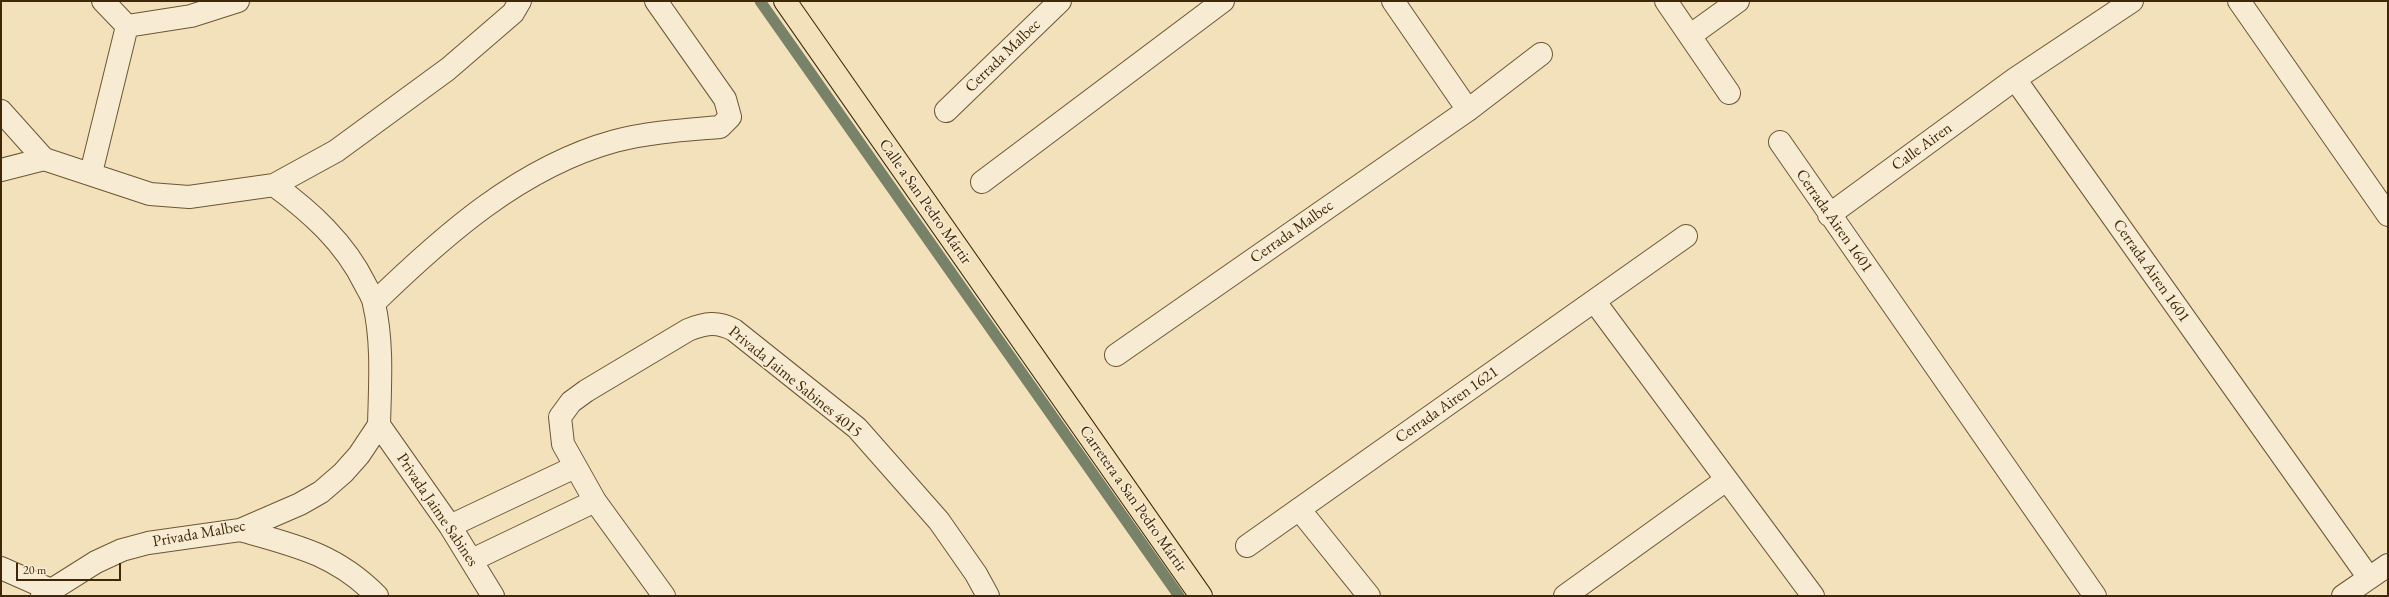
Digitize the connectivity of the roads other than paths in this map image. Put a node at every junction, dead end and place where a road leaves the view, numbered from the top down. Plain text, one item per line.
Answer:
1 (103, 1) edge
2 (238, 1) edge
3 (520, 1) edge
4 (656, 1) edge
5 (785, 1) edge
6 (1060, 1) edge
7 (1223, 1) edge
8 (1393, 1) edge
9 (1666, 1) edge
10 (1738, 1) edge
11 (2132, 1) edge
12 (2238, 1) edge
13 (127, 26) junction
14 (1691, 35) junction
15 (1541, 54) dead end
16 (2015, 79) junction
17 (1729, 93) dead end
18 (1468, 110) junction
19 (1, 111) edge
20 (946, 111) dead end
21 (1780, 142) dead end
22 (44, 158) junction
23 (1, 170) edge
24 (91, 173) junction
25 (982, 182) dead end
26 (274, 186) junction
27 (1829, 215) junction
28 (2388, 215) edge
29 (1686, 236) dead end
30 (1595, 302) junction
31 (374, 303) junction
32 (1116, 355) dead end
33 (1066, 403) joint
34 (378, 424) junction
35 (575, 467) junction
36 (1726, 480) junction
37 (594, 501) junction
38 (1299, 509) junction
39 (450, 526) junction
40 (240, 530) junction
41 (1247, 546) dead end
42 (472, 560) junction
43 (2388, 565) edge
44 (1, 568) edge
45 (2369, 578) junction
46 (46, 593) edge
47 (377, 596) edge
48 (493, 596) edge
49 (664, 596) edge
50 (988, 596) edge
51 (1201, 596) edge
52 (1369, 596) edge
53 (1565, 596) edge
54 (1813, 596) edge
55 (2095, 596) edge
56 (2344, 596) edge

1 - 13 street
2 - 13 street
3 - 26 street
4 - 31 street
5 - 33 main road, Calle a San Pedro Mártir
6 - 20 street, Cerrada Malbec
7 - 25 street
8 - 18 street
9 - 14 street
10 - 14 street
11 - 16 street
12 - 28 street
13 - 24 street
14 - 17 street
15 - 18 street, Cerrada Malbec
16 - 27 street, Calle Airen
16 - 45 street, Cerrada Airen 1601
18 - 32 street, Cerrada Malbec
19 - 22 street
21 - 27 street, Cerrada Airen 1601
22 - 23 street
22 - 24 street
24 - 26 street
26 - 31 street
27 - 55 street, Cerrada Airen 1601
29 - 30 street, Cerrada Airen 1621
30 - 36 street
30 - 38 street, Cerrada Airen 1621
31 - 34 street
33 - 51 main road, Carretera a San Pedro Mártir
34 - 39 street, Privada Jaime Sabines
34 - 40 street, Privada Malbec
35 - 37 street, Privada Jaime Sabines 4015
35 - 39 street
35 - 50 street, Privada Jaime Sabines 4015
36 - 53 street
36 - 54 street
37 - 42 street
37 - 49 street, Privada Jaime Sabines 4015
38 - 41 street, Cerrada Airen 1621
38 - 52 street
39 - 42 street, Privada Jaime Sabines
40 - 46 street, Privada Malbec
40 - 47 street
42 - 48 street, Privada Jaime Sabines
43 - 45 street
44 - 46 street
45 - 56 street

